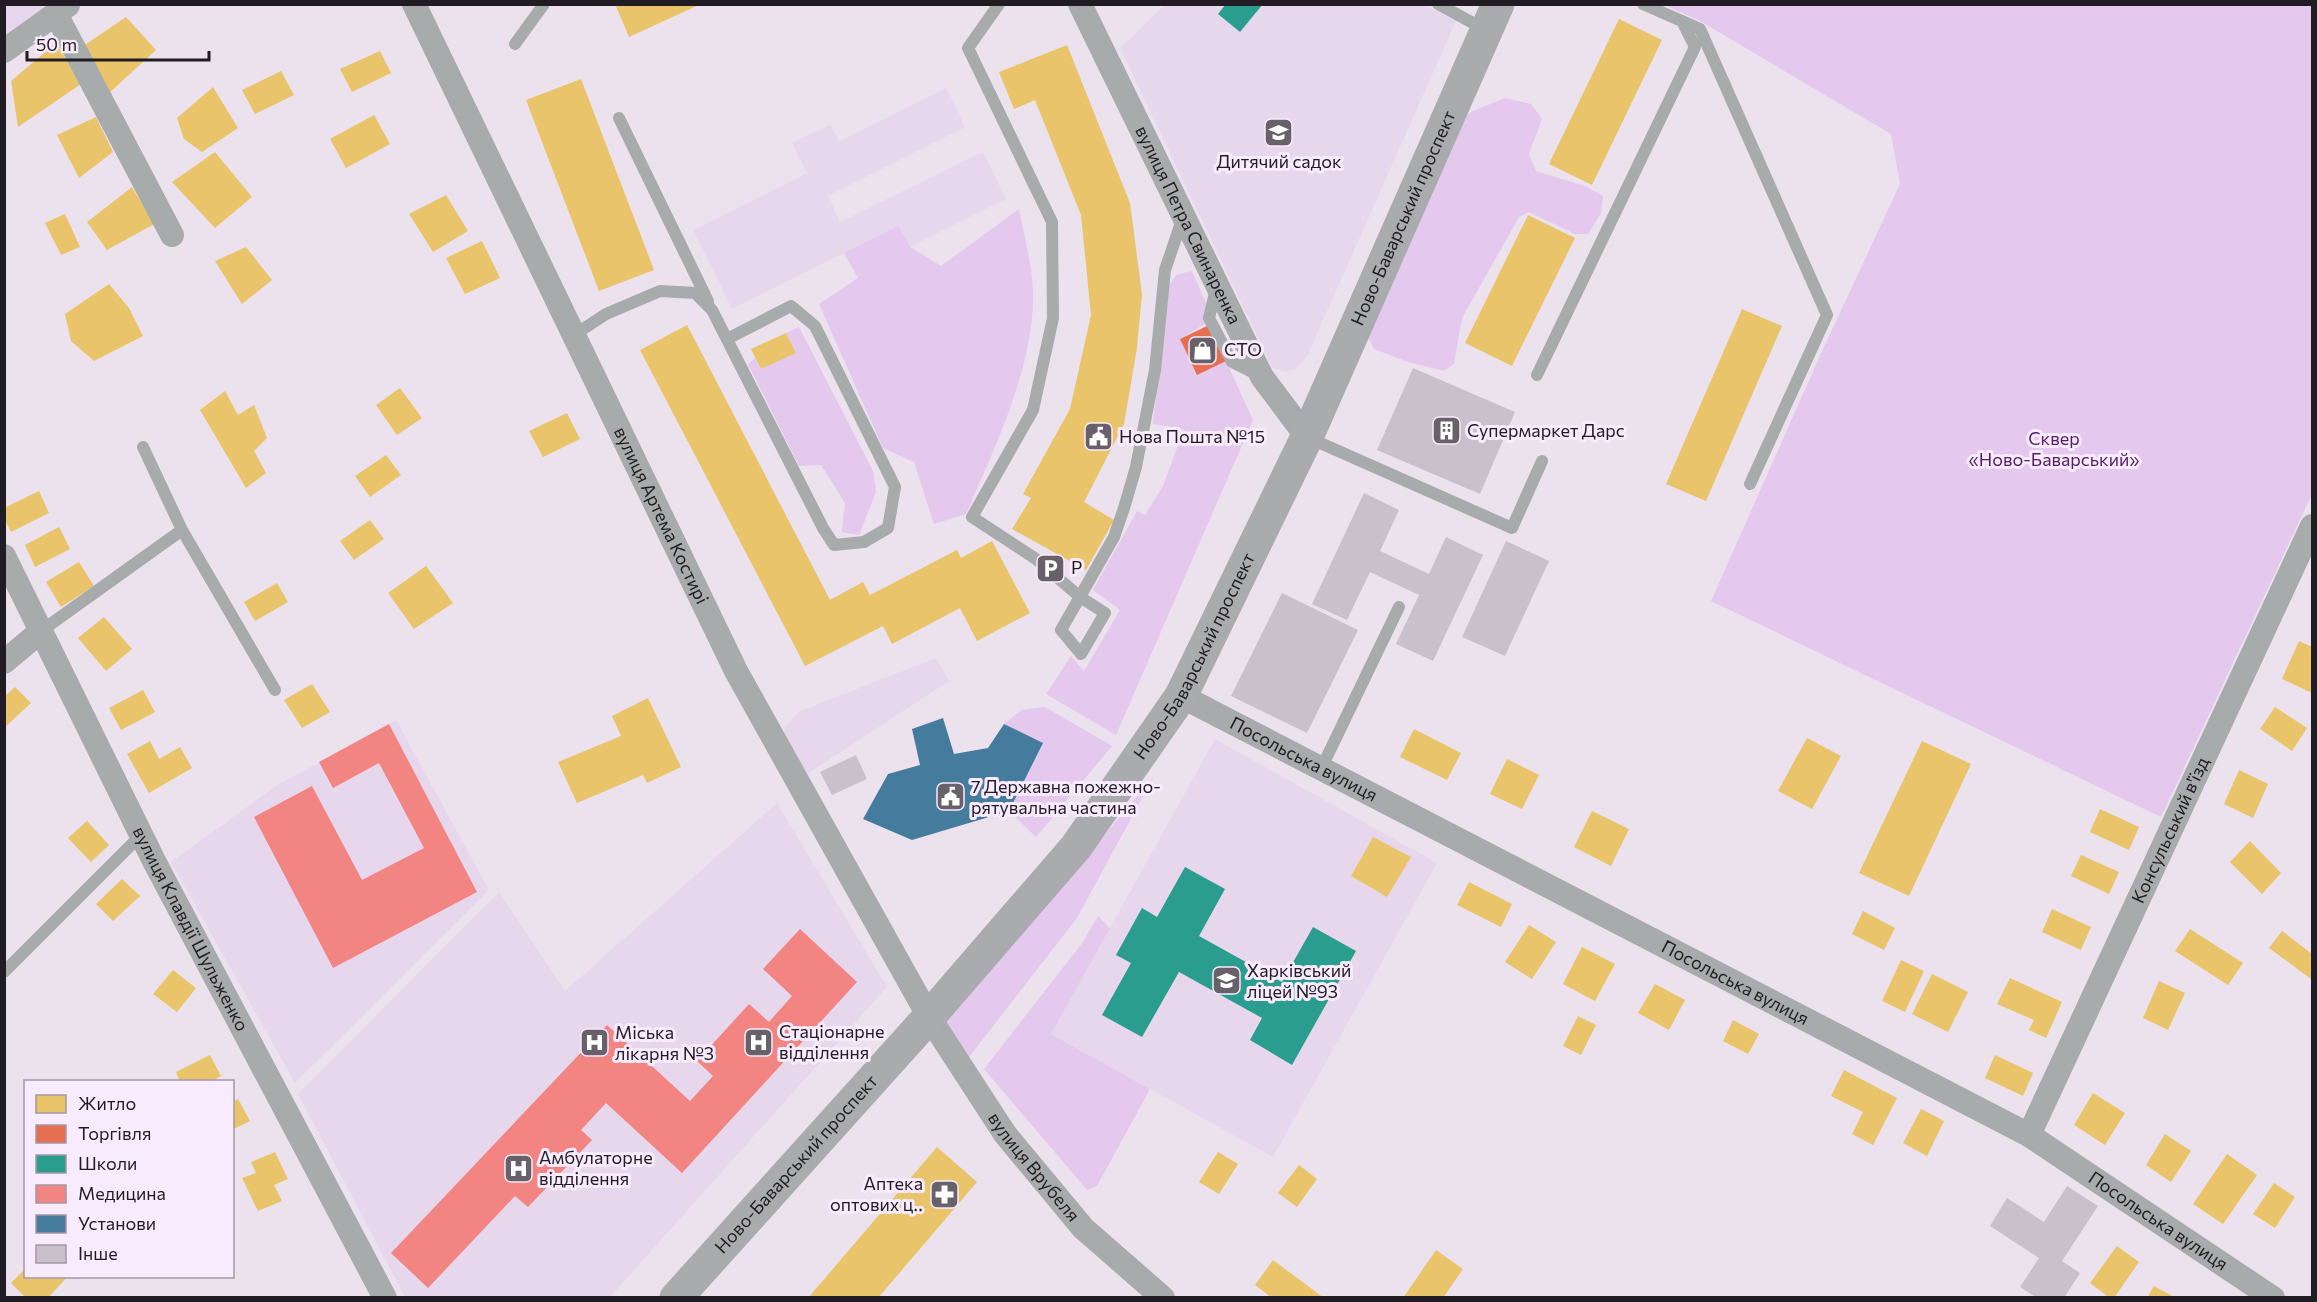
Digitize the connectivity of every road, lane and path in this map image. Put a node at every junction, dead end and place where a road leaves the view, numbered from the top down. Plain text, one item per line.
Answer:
1 (414, 4) edge
2 (544, 4) edge
3 (999, 4) edge
4 (1080, 4) edge
5 (1438, 4) edge
6 (1643, 4) edge
7 (63, 9) edge
8 (1492, 17) edge
9 (1682, 21) junction
10 (515, 44) dead end
11 (4, 51) edge
12 (619, 118) dead end
13 (1183, 216) junction
14 (172, 235) dead end
15 (712, 310) junction
16 (574, 335) junction
17 (727, 339) junction
18 (1537, 375) dead end
19 (1307, 437) junction
20 (143, 447) dead end
21 (1542, 461) dead end
22 (1750, 484) dead end
23 (2313, 526) edge
24 (182, 530) junction
25 (4, 556) edge
26 (1399, 607) dead end
27 (41, 631) junction
28 (4, 662) edge
29 (275, 690) dead end
30 (1181, 696) junction
31 (1321, 769) junction
32 (141, 836) junction
33 (4, 972) edge
34 (928, 1017) junction
35 (2029, 1135) junction
36 (385, 1298) edge
37 (676, 1298) edge
38 (1163, 1298) edge
39 (2273, 1298) edge

1 - 16 street, вулиця Артема Костирі
2 - 10 lane
3 - 13 lane
4 - 13 street, вулиця Петра Свинаренка
5 - 8 lane
6 - 9 lane
7 - 11 street
7 - 14 street
8 - 19 main road, Ново-Баварський проспект
9 - 18 lane
9 - 22 lane
12 - 15 lane
13 - 19 street, вулиця Петра Свинаренка
15 - 16 lane
15 - 17 lane
16 - 34 street, вулиця Артема Костирі
17 - 17 lane
19 - 21 lane
19 - 30 main road, Ново-Баварський проспект
20 - 24 lane
23 - 35 street, Консульський в'їзд
24 - 27 lane
24 - 29 lane
25 - 27 street, вулиця Клавдії Шульженко
26 - 31 lane
27 - 28 street
27 - 32 street, вулиця Клавдії Шульженко
30 - 31 street, Посольська вулиця
30 - 34 main road, Ново-Баварський проспект
31 - 35 street, Посольська вулиця
32 - 33 lane
32 - 36 street, вулиця Клавдії Шульженко
34 - 37 main road, Ново-Баварський проспект
34 - 38 street, вулиця Врубеля
35 - 39 street, Посольська вулиця

